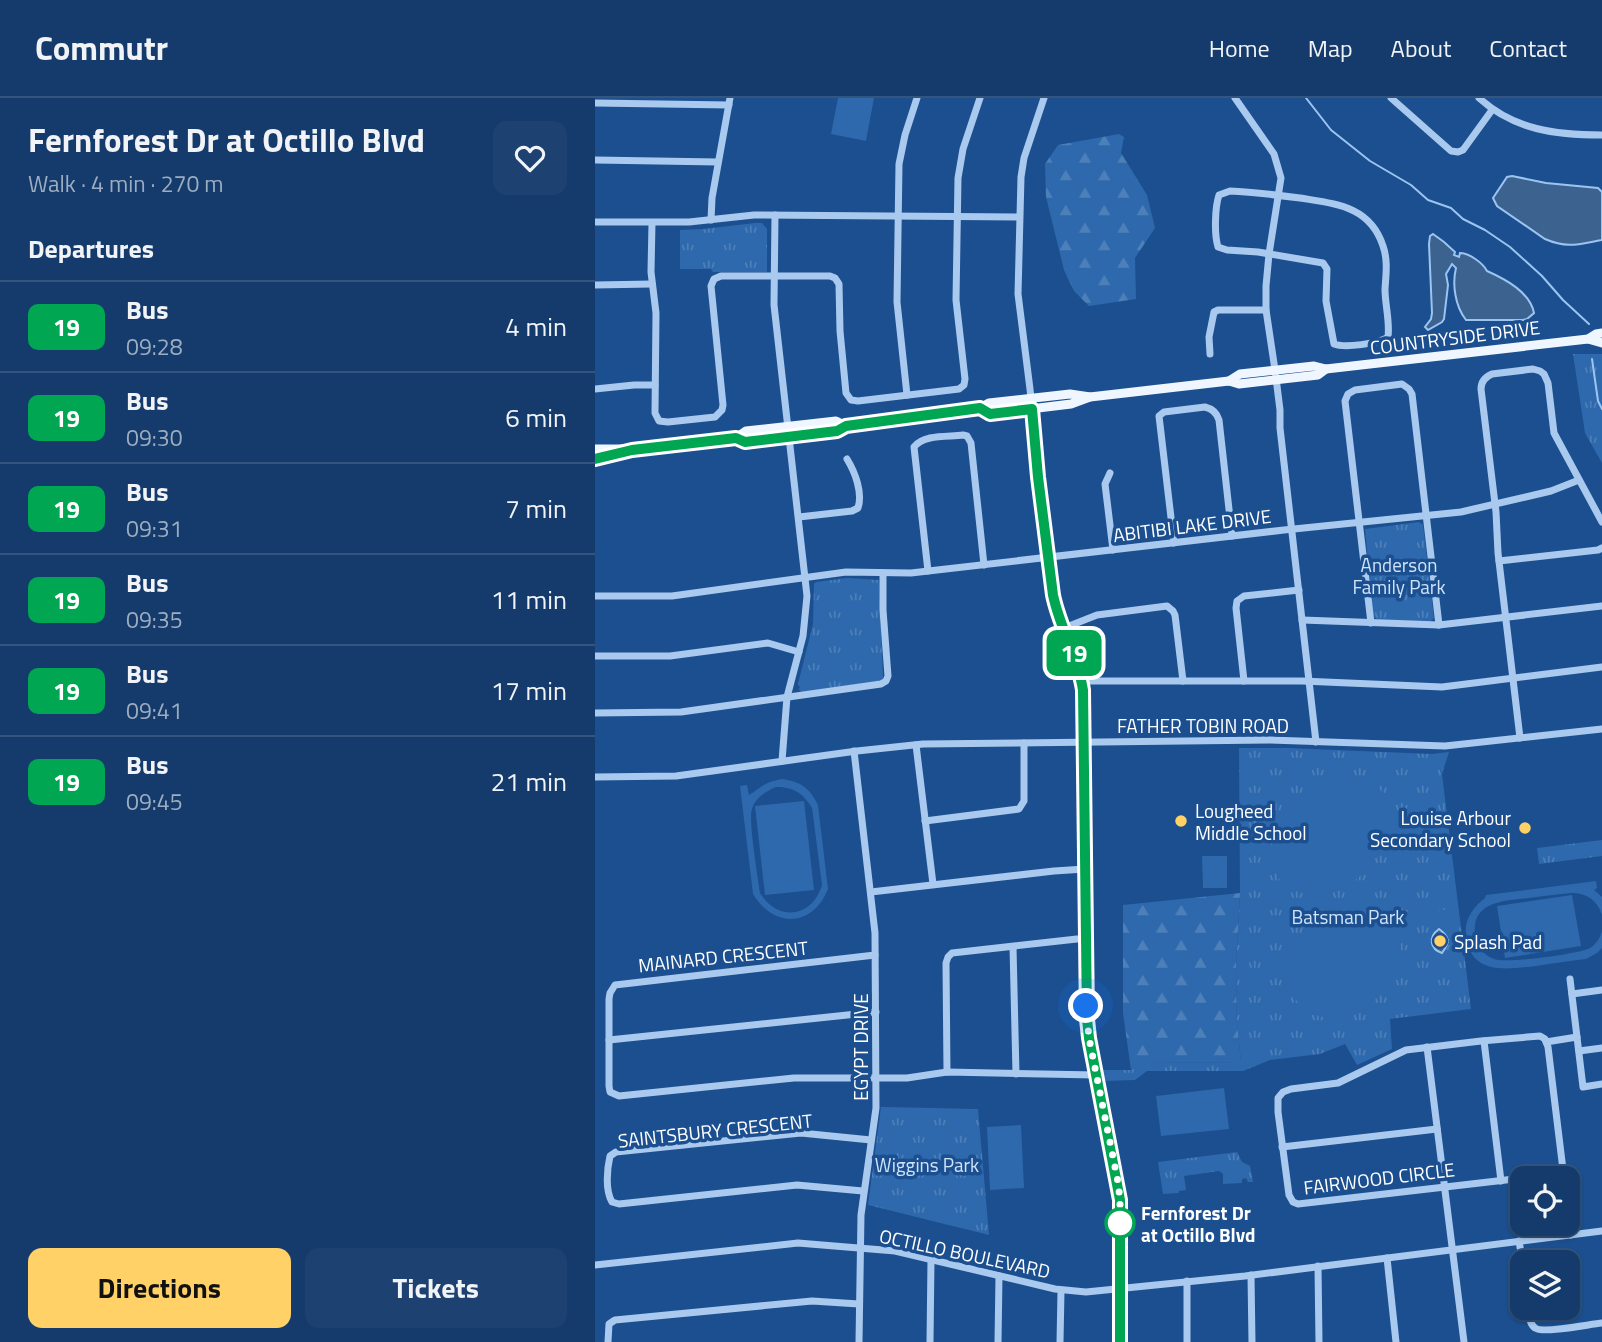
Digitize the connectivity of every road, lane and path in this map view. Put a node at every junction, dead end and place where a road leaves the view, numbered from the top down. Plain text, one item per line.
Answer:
1 (917, 98) edge
2 (980, 98) edge
3 (1044, 98) edge
4 (1235, 98) edge
5 (1391, 98) edge
6 (1479, 98) edge
7 (729, 101) edge
8 (595, 103) edge
9 (1492, 110) junction
10 (1602, 135) edge
11 (595, 160) edge
12 (718, 162) junction
13 (1278, 195) junction
14 (775, 215) junction
15 (898, 216) junction
16 (957, 216) junction
17 (1019, 217) junction
18 (711, 220) junction
19 (595, 222) edge
20 (652, 223) junction
21 (1269, 254) junction
22 (774, 276) junction
23 (652, 284) junction
24 (595, 285) edge
25 (1266, 310) junction
26 (1602, 333) edge
27 (1588, 339) junction
28 (1602, 343) edge
29 (1210, 354) dead end
30 (1276, 375) junction
31 (655, 385) junction
32 (595, 389) edge
33 (907, 395) junction
34 (1090, 397) junction
35 (1031, 398) junction
36 (980, 408) junction
37 (1032, 409) junction
38 (789, 431) junction
39 (595, 449) edge
40 (632, 450) junction
41 (847, 458) dead end
42 (595, 459) edge
43 (1110, 473) dead end
44 (1579, 480) junction
45 (1495, 504) junction
46 (1426, 515) junction
47 (799, 517) junction
48 (1602, 522) edge
49 (1359, 523) junction
50 (1292, 529) junction
51 (1232, 536) junction
52 (1174, 543) junction
53 (1602, 548) edge
54 (1113, 551) junction
55 (1048, 558) junction
56 (1499, 561) junction
57 (984, 565) junction
58 (928, 571) junction
59 (883, 573) junction
60 (806, 578) junction
61 (1299, 590) junction
62 (595, 596) edge
63 (1602, 606) edge
64 (1506, 617) junction
65 (1303, 620) junction
66 (1371, 623) junction
67 (1439, 625) junction
68 (1064, 628) junction
69 (799, 652) junction
70 (595, 656) edge
71 (1602, 667) edge
72 (1513, 677) junction
73 (1082, 681) junction
74 (1182, 681) junction
75 (1244, 681) junction
76 (1310, 681) junction
77 (787, 697) junction
78 (595, 713) edge
79 (1602, 729) edge
80 (1520, 738) junction
81 (1085, 742) junction
82 (1317, 742) junction
83 (1024, 743) junction
84 (916, 745) junction
85 (854, 751) junction
86 (782, 761) junction
87 (595, 777) edge
88 (925, 821) junction
89 (1085, 870) junction
90 (933, 884) junction
91 (871, 892) junction
92 (1086, 938) junction
93 (1013, 947) junction
94 (875, 955) junction
95 (1570, 979) dead end
96 (1602, 990) edge
97 (1571, 994) junction
98 (876, 1012) junction
99 (1577, 1037) junction
100 (609, 1040) junction
101 (1484, 1041) junction
102 (1546, 1042) junction
103 (1427, 1046) junction
104 (1602, 1048) edge
105 (1579, 1051) junction
106 (947, 1072) junction
107 (1016, 1074) junction
108 (1096, 1075) junction
109 (876, 1079) junction
110 (1602, 1084) edge
111 (1437, 1129) junction
112 (871, 1140) junction
113 (1282, 1147) junction
114 (1563, 1166) edge
115 (1510, 1180) edge
116 (1501, 1181) junction
117 (1444, 1186) junction
118 (863, 1191) junction
119 (1602, 1231) edge
120 (1580, 1234) edge
121 (1562, 1236) edge
122 (1519, 1241) junction
123 (860, 1247) junction
124 (1453, 1249) junction
125 (1520, 1250) edge
126 (1387, 1258) junction
127 (931, 1260) junction
128 (595, 1265) edge
129 (1318, 1266) junction
130 (1251, 1275) junction
131 (999, 1276) junction
132 (1187, 1281) junction
133 (1120, 1289) junction
134 (1061, 1290) junction
135 (859, 1304) junction
136 (1530, 1320) edge
137 (1602, 1323) edge
138 (608, 1342) edge
139 (859, 1342) edge
140 (930, 1342) edge
141 (998, 1342) edge
142 (1060, 1342) edge
143 (1120, 1342) edge
144 (1187, 1342) edge
145 (1252, 1342) edge
146 (1319, 1342) edge
147 (1396, 1342) edge
148 (1464, 1342) edge

1 - 15 street
2 - 16 street
3 - 17 street
4 - 13 street
5 - 9 street
6 - 9 street
7 - 8 street
7 - 12 street
9 - 10 street
11 - 12 street
12 - 18 street
13 - 21 street
13 - 21 street
13 - 21 street
14 - 15 street
14 - 18 street
14 - 22 street
15 - 16 street
15 - 33 street
16 - 17 street
16 - 33 street
17 - 35 street
18 - 20 street
19 - 20 street
20 - 23 street
21 - 25 street
22 - 31 street
22 - 33 street
22 - 38 street
23 - 24 street
23 - 31 street
25 - 29 street
25 - 30 street
26 - 27 main road, COUNTRYSIDE DRIVE
27 - 28 main road, COUNTRYSIDE DRIVE
27 - 30 main road, COUNTRYSIDE DRIVE
30 - 34 main road, COUNTRYSIDE DRIVE
30 - 50 street
31 - 32 street
34 - 35 main road, COUNTRYSIDE DRIVE
34 - 37 main road, COUNTRYSIDE DRIVE
35 - 36 main road, COUNTRYSIDE DRIVE
35 - 37 street
36 - 37 main road, COUNTRYSIDE DRIVE
36 - 38 main road, COUNTRYSIDE DRIVE
37 - 55 street
38 - 40 main road, COUNTRYSIDE DRIVE
38 - 47 street
39 - 40 main road, COUNTRYSIDE DRIVE
40 - 42 main road, COUNTRYSIDE DRIVE
41 - 47 street
43 - 54 street
44 - 45 street, ABITIBI LAKE DRIVE
44 - 45 street
44 - 48 street
45 - 46 street, ABITIBI LAKE DRIVE
45 - 56 street
46 - 49 street, ABITIBI LAKE DRIVE
46 - 49 street
46 - 67 street
47 - 60 street
49 - 50 street, ABITIBI LAKE DRIVE
49 - 66 street
50 - 51 street, ABITIBI LAKE DRIVE
50 - 61 street
51 - 52 street, ABITIBI LAKE DRIVE
51 - 52 street
52 - 54 street, ABITIBI LAKE DRIVE
53 - 56 street
54 - 55 street, ABITIBI LAKE DRIVE
55 - 57 street, ABITIBI LAKE DRIVE
55 - 68 street
56 - 64 street
57 - 58 street, ABITIBI LAKE DRIVE
57 - 58 street
58 - 59 street, ABITIBI LAKE DRIVE
59 - 60 street, ABITIBI LAKE DRIVE
59 - 77 street
60 - 62 street, ABITIBI LAKE DRIVE
60 - 69 street
61 - 65 street
61 - 75 street
63 - 64 street
64 - 67 street
64 - 72 street
65 - 66 street
65 - 76 street
66 - 67 street
68 - 73 street
68 - 74 street
69 - 70 street
69 - 77 street
71 - 72 street
72 - 76 street
72 - 80 street
73 - 74 street
73 - 81 street
74 - 75 street
75 - 76 street
76 - 82 street
77 - 78 street
77 - 86 street
79 - 80 street, FATHER TOBIN ROAD
80 - 82 street, FATHER TOBIN ROAD
81 - 82 street, FATHER TOBIN ROAD
81 - 83 street, FATHER TOBIN ROAD
81 - 89 street
83 - 84 street, FATHER TOBIN ROAD
83 - 88 street
84 - 85 street, FATHER TOBIN ROAD
84 - 88 street
85 - 86 street, FATHER TOBIN ROAD
85 - 91 street, EGYPT DRIVE
86 - 87 street, FATHER TOBIN ROAD
88 - 90 street
89 - 90 street
89 - 92 street
90 - 91 street
91 - 94 street, EGYPT DRIVE
92 - 93 street
92 - 108 street
93 - 106 street
93 - 107 street
94 - 98 street, EGYPT DRIVE
94 - 100 street, MAINARD CRESCENT
95 - 97 street
96 - 97 street
97 - 99 street
98 - 100 street
98 - 109 street, EGYPT DRIVE
99 - 102 street, FAIRWOOD CIRCLE
99 - 105 street
100 - 109 street, MAINARD CRESCENT
101 - 102 street, FAIRWOOD CIRCLE
101 - 103 street, FAIRWOOD CIRCLE
101 - 116 street
102 - 114 street, FAIRWOOD CIRCLE
103 - 111 street
103 - 113 street, FAIRWOOD CIRCLE
104 - 105 street
105 - 110 street
106 - 107 street
106 - 109 street
107 - 108 street
108 - 133 street
109 - 112 street, EGYPT DRIVE
111 - 113 street
111 - 117 street
112 - 118 street, EGYPT DRIVE
112 - 118 street, SAINTSBURY CRESCENT
113 - 117 street, FAIRWOOD CIRCLE
115 - 116 street, FAIRWOOD CIRCLE
116 - 117 street, FAIRWOOD CIRCLE
117 - 124 street
118 - 123 street, EGYPT DRIVE
119 - 120 street, OCTILLO BOULEVARD
121 - 122 street, OCTILLO BOULEVARD
122 - 124 street, OCTILLO BOULEVARD
122 - 125 street
123 - 127 street, OCTILLO BOULEVARD
123 - 128 street, OCTILLO BOULEVARD
123 - 135 street, EGYPT DRIVE
124 - 126 street, OCTILLO BOULEVARD
124 - 148 street
126 - 129 street, OCTILLO BOULEVARD
126 - 147 street
127 - 131 street, OCTILLO BOULEVARD
127 - 140 street
129 - 130 street, OCTILLO BOULEVARD
129 - 146 street
130 - 132 street, OCTILLO BOULEVARD
130 - 145 street
131 - 134 street, OCTILLO BOULEVARD
131 - 141 street
132 - 133 street, OCTILLO BOULEVARD
132 - 144 street
133 - 134 street, OCTILLO BOULEVARD
133 - 143 street
134 - 142 street
135 - 138 street
135 - 139 street, EGYPT DRIVE
136 - 137 street

